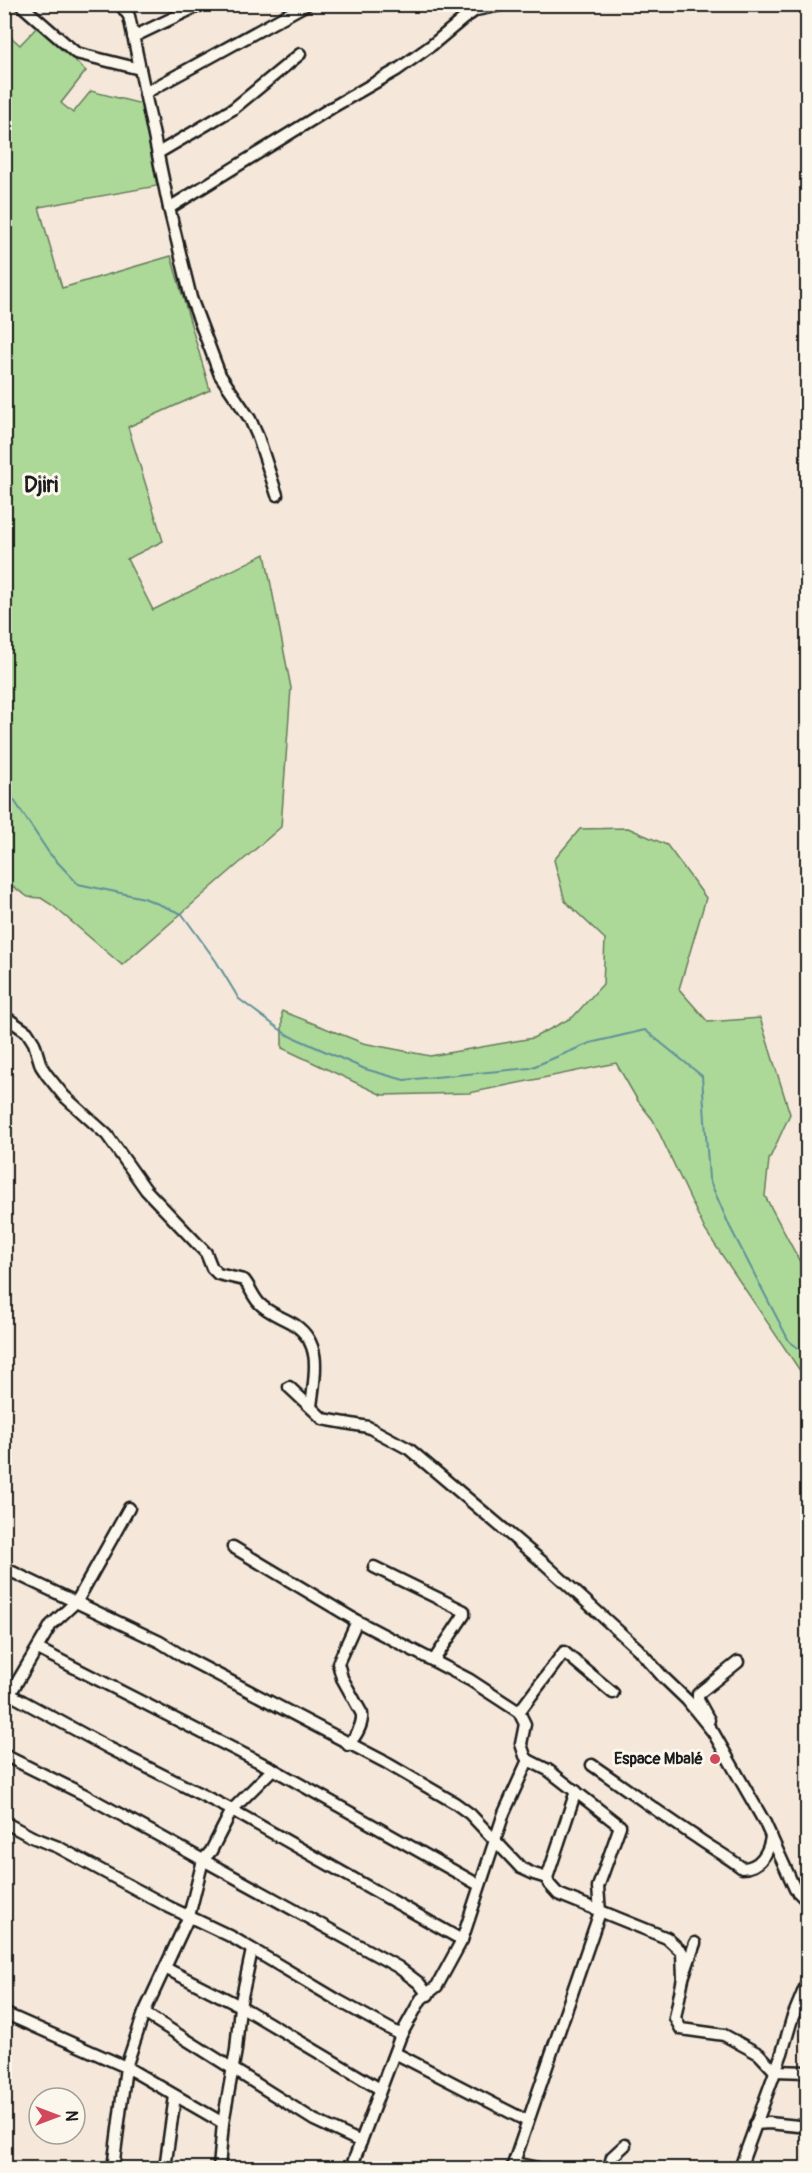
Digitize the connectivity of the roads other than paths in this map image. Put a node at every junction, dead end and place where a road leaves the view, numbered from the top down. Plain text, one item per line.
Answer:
1 (20, 4) edge
2 (120, 4) edge
3 (202, 4) edge
4 (307, 4) edge
5 (506, 4) edge
6 (133, 38) junction
7 (300, 54) dead end
8 (140, 69) junction
9 (145, 93) junction
10 (158, 153) junction
11 (169, 208) junction
12 (277, 495) dead end
13 (4, 1016) edge
14 (289, 1387) dead end
15 (311, 1407) junction
16 (129, 1508) dead end
17 (233, 1547) dead end
18 (374, 1567) dead end
19 (4, 1568) edge
20 (77, 1601) junction
21 (357, 1621) junction
22 (38, 1649) junction
23 (434, 1660) junction
24 (738, 1662) dead end
25 (7, 1693) edge
26 (613, 1694) dead end
27 (4, 1704) edge
28 (519, 1712) junction
29 (713, 1732) junction
30 (348, 1745) junction
31 (4, 1755) edge
32 (528, 1760) junction
33 (592, 1765) dead end
34 (273, 1769) junction
35 (576, 1791) junction
36 (232, 1810) junction
37 (4, 1822) edge
38 (771, 1836) junction
39 (495, 1839) junction
40 (203, 1860) junction
41 (547, 1878) junction
42 (479, 1885) junction
43 (807, 1902) edge
44 (600, 1912) junction
45 (189, 1916) junction
46 (462, 1940) junction
47 (695, 1943) dead end
48 (252, 1950) junction
49 (165, 1968) junction
50 (683, 1978) junction
51 (807, 1980) edge
52 (428, 1995) junction
53 (240, 2006) junction
54 (4, 2013) edge
55 (144, 2013) junction
56 (401, 2035) junction
57 (395, 2053) junction
58 (126, 2067) junction
59 (231, 2067) junction
60 (775, 2071) junction
61 (807, 2072) edge
62 (380, 2089) junction
63 (175, 2096) junction
64 (527, 2121) junction
65 (223, 2123) junction
66 (755, 2124) junction
67 (807, 2127) edge
68 (361, 2142) junction
69 (625, 2145) dead end
70 (513, 2166) edge
71 (352, 2167) edge
72 (113, 2169) edge
73 (165, 2169) edge
74 (219, 2169) edge
75 (364, 2169) edge
76 (538, 2169) edge
77 (609, 2169) edge
78 (740, 2169) edge

1 - 8 street
2 - 6 street
3 - 6 street
4 - 9 street
5 - 11 street
6 - 8 street
7 - 10 street
8 - 9 street
9 - 10 street
10 - 11 street
11 - 12 street
13 - 15 street
14 - 15 street
15 - 29 street
16 - 20 street
17 - 21 street
18 - 23 street
19 - 20 street
20 - 22 street
20 - 30 street
21 - 23 street
21 - 30 street
22 - 25 street
22 - 34 street
23 - 28 street
24 - 29 street
25 - 27 street
25 - 36 street
26 - 28 street
28 - 32 street
29 - 38 street
30 - 39 street
31 - 40 street
32 - 35 street
32 - 39 street
33 - 38 street
34 - 36 street
34 - 42 street
35 - 41 street
35 - 44 street
36 - 40 street
36 - 46 street
37 - 45 street
38 - 43 street
39 - 41 street
39 - 42 street
40 - 45 street
40 - 52 street
41 - 44 street
42 - 46 street
44 - 50 street
44 - 64 street
45 - 48 street
45 - 49 street
46 - 52 street
47 - 50 street
48 - 53 street
48 - 56 street
49 - 53 street
49 - 55 street
50 - 60 street
51 - 60 street
52 - 56 street
53 - 59 street
53 - 62 street
54 - 58 street
55 - 58 street
55 - 59 street
56 - 57 street
57 - 62 street
57 - 64 street
58 - 63 street
58 - 72 street
59 - 65 street
59 - 68 street
60 - 61 street
60 - 66 street
62 - 68 street
63 - 65 street
63 - 73 street
64 - 70 street
65 - 74 street
66 - 67 street
66 - 78 street
68 - 71 street
69 - 77 street
70 - 76 street
71 - 75 street

